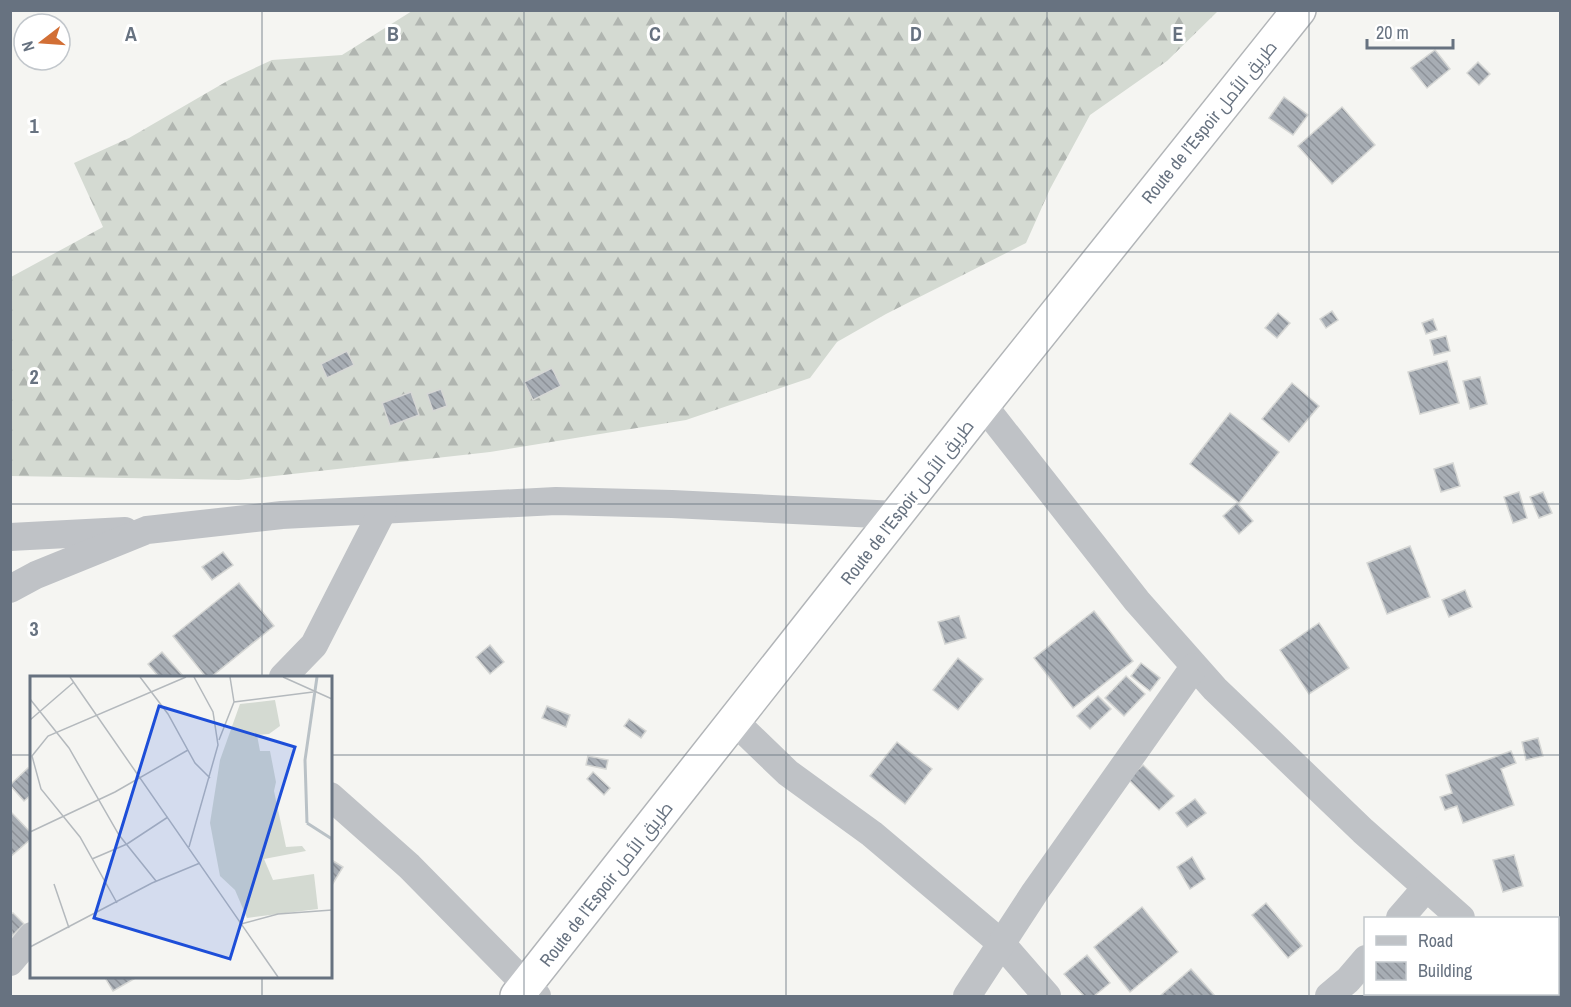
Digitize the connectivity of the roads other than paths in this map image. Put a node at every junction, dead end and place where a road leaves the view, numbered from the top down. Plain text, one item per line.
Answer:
1 (1299, 10) edge
2 (983, 405) junction
3 (383, 510) junction
4 (897, 514) junction
5 (147, 530) junction
6 (10, 537) edge
7 (10, 589) edge
8 (1194, 667) junction
9 (284, 676) edge
10 (734, 721) junction
11 (332, 798) edge
12 (1426, 888) junction
13 (1401, 917) edge
14 (1460, 917) edge
15 (30, 938) edge
16 (1001, 943) junction
17 (1364, 960) edge
18 (10, 962) edge
19 (527, 993) edge
20 (967, 996) edge
21 (1047, 996) edge
22 (1329, 996) edge

1 - 2 highway, Route de l’Espoir طريق الأمل
2 - 4 highway, Route de l’Espoir طريق الأمل
2 - 8 street
3 - 4 street
3 - 5 street
3 - 9 street
4 - 10 highway, Route de l’Espoir طريق الأمل
5 - 6 street
5 - 7 street
8 - 12 street
8 - 16 street
10 - 16 street
10 - 19 highway, Route de l’Espoir طريق الأمل
11 - 19 street
12 - 13 street
12 - 14 street
15 - 18 street
16 - 20 street
16 - 21 street
17 - 22 street

